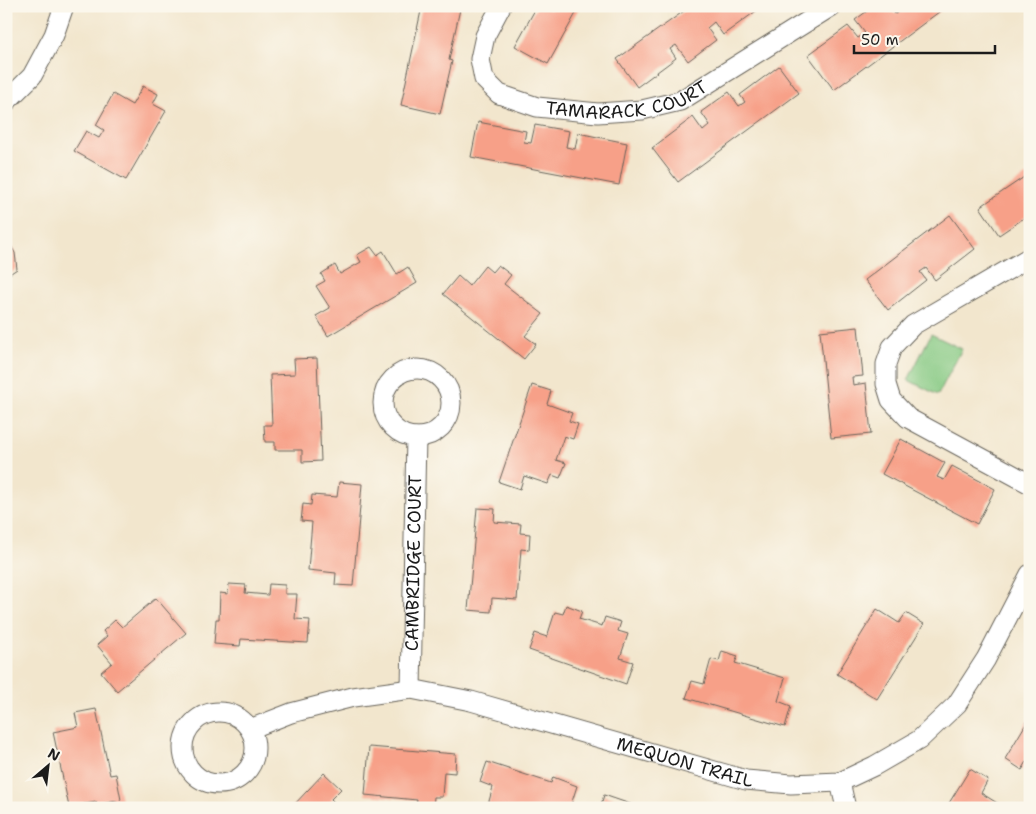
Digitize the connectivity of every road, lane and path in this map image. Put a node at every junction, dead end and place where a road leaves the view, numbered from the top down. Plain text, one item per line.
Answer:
1 (64, 6) edge
2 (501, 6) edge
3 (832, 6) edge
4 (6, 102) edge
5 (1030, 257) edge
6 (416, 437) dead end
7 (1030, 484) edge
8 (1030, 574) edge
9 (411, 689) junction
10 (250, 729) dead end
11 (840, 782) junction
12 (846, 808) edge

1 - 4 street
2 - 3 street, TAMARACK COURT
5 - 7 street
6 - 9 street, CAMBRIDGE COURT
8 - 11 street, MEQUON TRAIL
9 - 10 street, MEQUON TRAIL
9 - 11 street, MEQUON TRAIL
11 - 12 street

